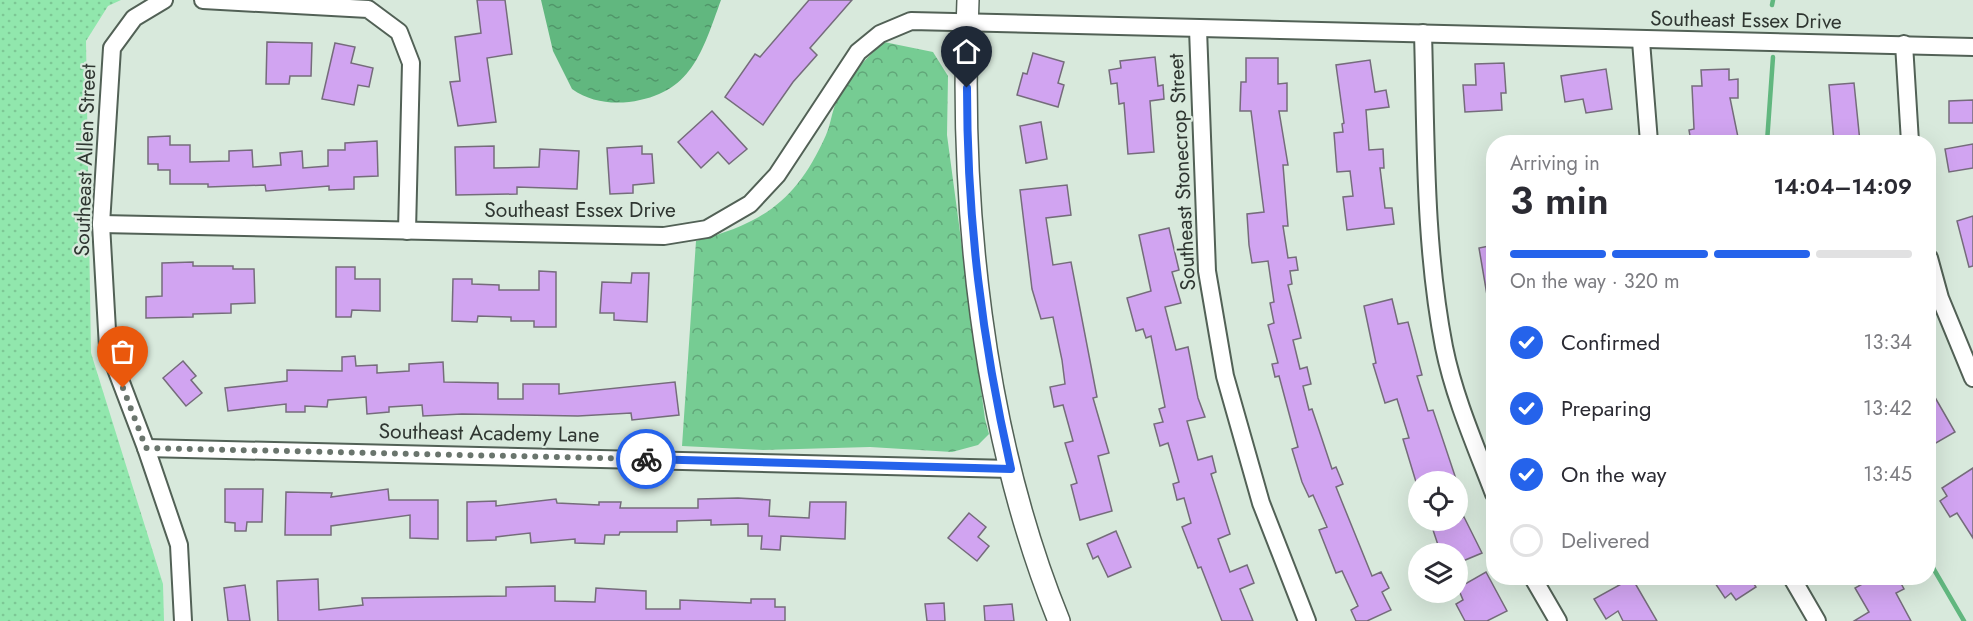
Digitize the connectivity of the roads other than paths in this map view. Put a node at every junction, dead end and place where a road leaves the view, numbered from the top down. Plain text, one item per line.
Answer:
1 (164, 0) edge
2 (203, 0) edge
3 (968, 0) edge
4 (967, 23) junction
5 (1198, 29) junction
6 (1423, 33) junction
7 (1641, 41) junction
8 (1904, 44) junction
9 (1973, 47) edge
10 (1648, 135) edge
11 (1910, 135) edge
12 (101, 224) junction
13 (407, 231) junction
14 (1936, 283) edge
15 (1973, 378) edge
16 (146, 448) junction
17 (1011, 469) junction
18 (1486, 473) edge
19 (1537, 585) edge
20 (1796, 585) edge
21 (183, 621) edge
22 (1059, 621) edge
23 (1307, 621) edge
24 (1558, 621) edge
25 (1817, 621) edge

1 - 12 street, Southeast Allen Street
2 - 13 street
3 - 4 street
4 - 5 street, Southeast Essex Drive
4 - 13 street, Southeast Essex Drive
4 - 17 street
5 - 6 street, Southeast Essex Drive
5 - 23 street, Southeast Stonecrop Street
6 - 7 street, Southeast Essex Drive
6 - 18 street
7 - 8 street, Southeast Essex Drive
7 - 10 street
8 - 9 street, Southeast Essex Drive
8 - 11 street
12 - 13 street, Southeast Essex Drive
12 - 16 street, Southeast Allen Street
14 - 15 street
16 - 17 street, Southeast Academy Lane
16 - 21 street, Southeast Allen Street
17 - 22 street
19 - 24 street
20 - 25 street

